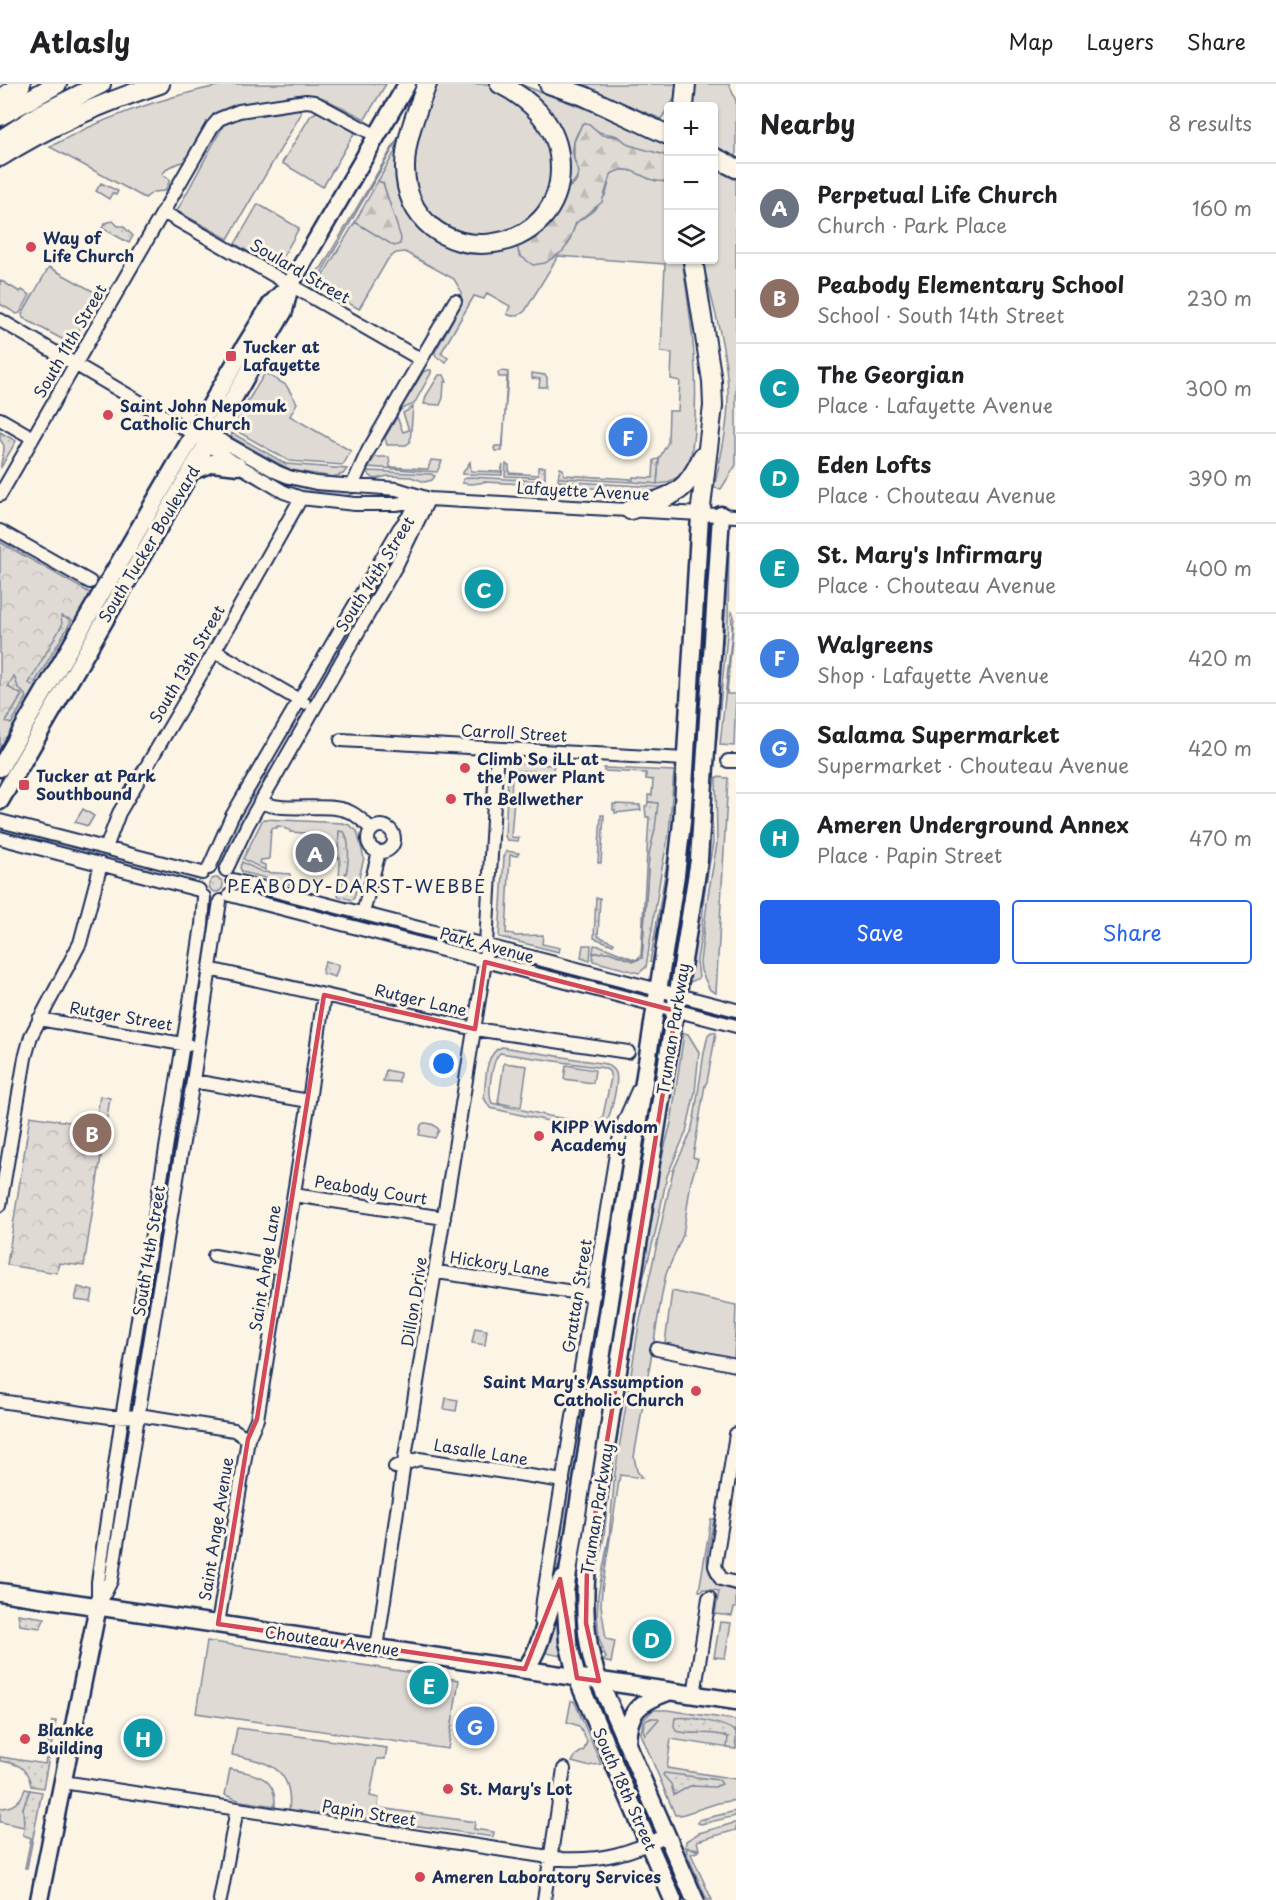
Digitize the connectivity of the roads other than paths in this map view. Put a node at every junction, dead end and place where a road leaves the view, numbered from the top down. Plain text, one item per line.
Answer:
1 (21, 84) edge
2 (57, 84) edge
3 (101, 84) edge
4 (160, 84) edge
5 (500, 84) edge
6 (549, 84) edge
7 (686, 84) edge
8 (405, 87) edge
9 (426, 88) edge
10 (0, 100) edge
11 (684, 102) edge
12 (0, 116) edge
13 (664, 133) edge
14 (377, 136) junction
15 (0, 140) edge
16 (0, 156) edge
17 (718, 159) edge
18 (736, 168) edge
19 (163, 212) junction
20 (694, 264) edge
21 (290, 285) junction
22 (455, 301) dead end
23 (0, 320) edge
24 (420, 359) junction
25 (76, 364) junction
26 (0, 419) edge
27 (194, 434) junction
28 (33, 438) junction
29 (710, 439) junction
30 (210, 441) junction
31 (238, 466) junction
32 (192, 471) junction
33 (352, 486) junction
34 (0, 495) edge
35 (301, 498) junction
36 (429, 499) junction
37 (630, 510) junction
38 (700, 514) junction
39 (729, 516) edge
40 (0, 531) edge
41 (90, 582) dead end
42 (215, 651) junction
43 (299, 700) junction
44 (313, 708) junction
45 (342, 740) dead end
46 (496, 749) junction
47 (686, 759) junction
48 (0, 768) edge
49 (0, 801) edge
50 (260, 802) junction
51 (0, 821) edge
52 (372, 830) junction
53 (0, 838) edge
54 (106, 848) junction
55 (378, 852) junction
56 (101, 864) junction
57 (206, 871) junction
58 (229, 875) junction
59 (201, 893) junction
60 (225, 898) junction
61 (363, 914) junction
62 (486, 945) junction
63 (485, 962) junction
64 (209, 969) junction
65 (324, 995) junction
66 (658, 998) junction
67 (677, 1003) junction
68 (736, 1010) edge
69 (39, 1019) junction
70 (736, 1026) edge
71 (475, 1029) junction
72 (183, 1044) junction
73 (198, 1046) junction
74 (628, 1052) dead end
75 (646, 1073) junction
76 (193, 1081) junction
77 (309, 1101) junction
78 (294, 1195) junction
79 (0, 1205) edge
80 (444, 1218) junction
81 (214, 1256) dead end
82 (282, 1268) junction
83 (436, 1272) junction
84 (594, 1295) junction
85 (657, 1349) dead end
86 (736, 1365) edge
87 (0, 1401) edge
88 (137, 1416) junction
89 (122, 1418) junction
90 (736, 1434) edge
91 (248, 1439) junction
92 (400, 1465) junction
93 (563, 1481) junction
94 (567, 1573) junction
95 (736, 1583) edge
96 (0, 1592) edge
97 (709, 1598) dead end
98 (98, 1606) junction
99 (218, 1624) junction
100 (541, 1636) junction
101 (377, 1648) junction
102 (525, 1669) junction
103 (577, 1678) junction
104 (599, 1681) junction
105 (670, 1691) junction
106 (694, 1695) junction
107 (736, 1701) edge
108 (627, 1745) junction
109 (564, 1769) dead end
110 (63, 1782) junction
111 (237, 1809) junction
112 (667, 1835) junction
113 (648, 1844) junction
114 (550, 1857) junction
115 (39, 1900) edge
116 (221, 1900) edge
117 (544, 1900) edge
118 (673, 1900) edge
119 (695, 1900) edge

1 - 10 highway
2 - 12 highway
3 - 15 highway
4 - 16 highway
5 - 9 highway
6 - 13 highway
7 - 11 highway
8 - 14 main road, South Tucker Boulevard
14 - 19 street, South 11th Street
14 - 21 main road, South Tucker Boulevard
17 - 18 highway
19 - 21 street, Soulard Street
19 - 25 street, South 11th Street
20 - 29 highway
21 - 24 street, Soulard Street
21 - 27 main road, South Tucker Boulevard
21 - 30 main road, South Tucker Boulevard
22 - 24 street
23 - 25 street, Lafayette Avenue
24 - 33 street
25 - 27 street, Lafayette Avenue
25 - 28 street, South 11th Street
26 - 28 street
27 - 30 street, Lafayette Avenue
27 - 48 main road, South Tucker Boulevard
28 - 34 street, South 11th Street
29 - 37 highway
29 - 38 highway
30 - 31 street, Lafayette Avenue
30 - 32 main road, South Tucker Boulevard
30 - 33 street, Lafayette Avenue
31 - 32 main road
31 - 35 street, Lafayette Avenue
32 - 49 main road, South Tucker Boulevard
33 - 36 street, Lafayette Avenue
35 - 36 street, Lafayette Avenue
35 - 42 street, South 13th Street
36 - 37 street, Lafayette Avenue
36 - 43 street, South 14th Street
36 - 44 street, South 14th Street
37 - 38 street, Lafayette Avenue
38 - 39 street, Lafayette Avenue
38 - 47 main road, Truman Parkway
39 - 67 main road, Truman Parkway
40 - 41 street
42 - 43 street
42 - 54 street, South 13th Street
43 - 44 street
43 - 57 street, South 14th Street
44 - 50 street, South 14th Street
45 - 46 street, Carroll Street
46 - 47 street, Carroll Street
46 - 62 street, Dillon Drive
47 - 66 main road, Truman Parkway
50 - 52 street
50 - 58 street, South 14th Street
51 - 54 street
52 - 55 street
52 - 55 street
53 - 56 street
54 - 57 street
55 - 61 street
56 - 59 street
56 - 69 street
57 - 58 street
57 - 59 street
58 - 60 street
58 - 61 street, Park Avenue
59 - 60 street
59 - 72 street, South 14th Street
60 - 63 street, Park Avenue
60 - 64 street, South 14th Street
61 - 62 street, Park Avenue
62 - 63 street, Dillon Drive
62 - 66 street, Park Avenue
63 - 66 street, Park Avenue
63 - 71 street, Dillon Drive
64 - 65 street, Rutger Lane
64 - 73 street, South 14th Street
65 - 71 street, Rutger Lane
65 - 77 street, Saint Ange Lane
66 - 67 street, Park Avenue
66 - 75 main road, Truman Parkway
67 - 68 street, Park Avenue
67 - 70 street, Park Avenue
67 - 104 main road, Truman Parkway
69 - 72 street, Rutger Street
69 - 79 street
71 - 74 street, Rutger Lane
71 - 80 street, Dillon Drive
72 - 73 street, Rutger Street
72 - 89 street, South 14th Street
73 - 76 street, South 14th Street
75 - 84 street, Grattan Street
75 - 94 main road, Truman Parkway
76 - 77 street
76 - 88 street, South 14th Street
77 - 78 street, Saint Ange Lane
78 - 80 street, Peabody Court
78 - 82 street, Saint Ange Lane
80 - 83 street, Dillon Drive
81 - 82 street
82 - 91 street, Saint Ange Lane
83 - 84 street, Hickory Lane
83 - 92 street, Dillon Drive
84 - 93 street, Grattan Street
85 - 86 street
87 - 89 street
88 - 89 street
88 - 91 street
88 - 98 street, South 14th Street
89 - 98 street, South 14th Street
90 - 95 street
91 - 99 street, Saint Ange Avenue
92 - 93 street, Lasalle Lane
92 - 101 street, Dillon Drive
93 - 100 street, Grattan Street
94 - 100 main road
94 - 103 main road, Truman Parkway
96 - 98 main road, Chouteau Avenue
97 - 106 street
98 - 99 main road, Chouteau Avenue
98 - 110 main road, South 14th Street
99 - 101 main road, Chouteau Avenue
100 - 102 main road
101 - 102 main road, Chouteau Avenue
102 - 103 main road, Chouteau Avenue
103 - 104 main road, Chouteau Avenue
103 - 113 main road, South 18th Street
104 - 105 main road, Chouteau Avenue
104 - 108 main road, South 18th Street
105 - 106 main road, Chouteau Avenue
105 - 108 main road
106 - 107 main road, Chouteau Avenue
108 - 112 main road, South 18th Street
109 - 114 street
110 - 111 street, Papin Street
110 - 115 main road, South 14th Street
111 - 114 street, Papin Street
111 - 116 street
112 - 113 street, Papin Street
112 - 119 main road, South 18th Street
113 - 114 street, Papin Street
113 - 118 main road, South 18th Street
114 - 117 street

